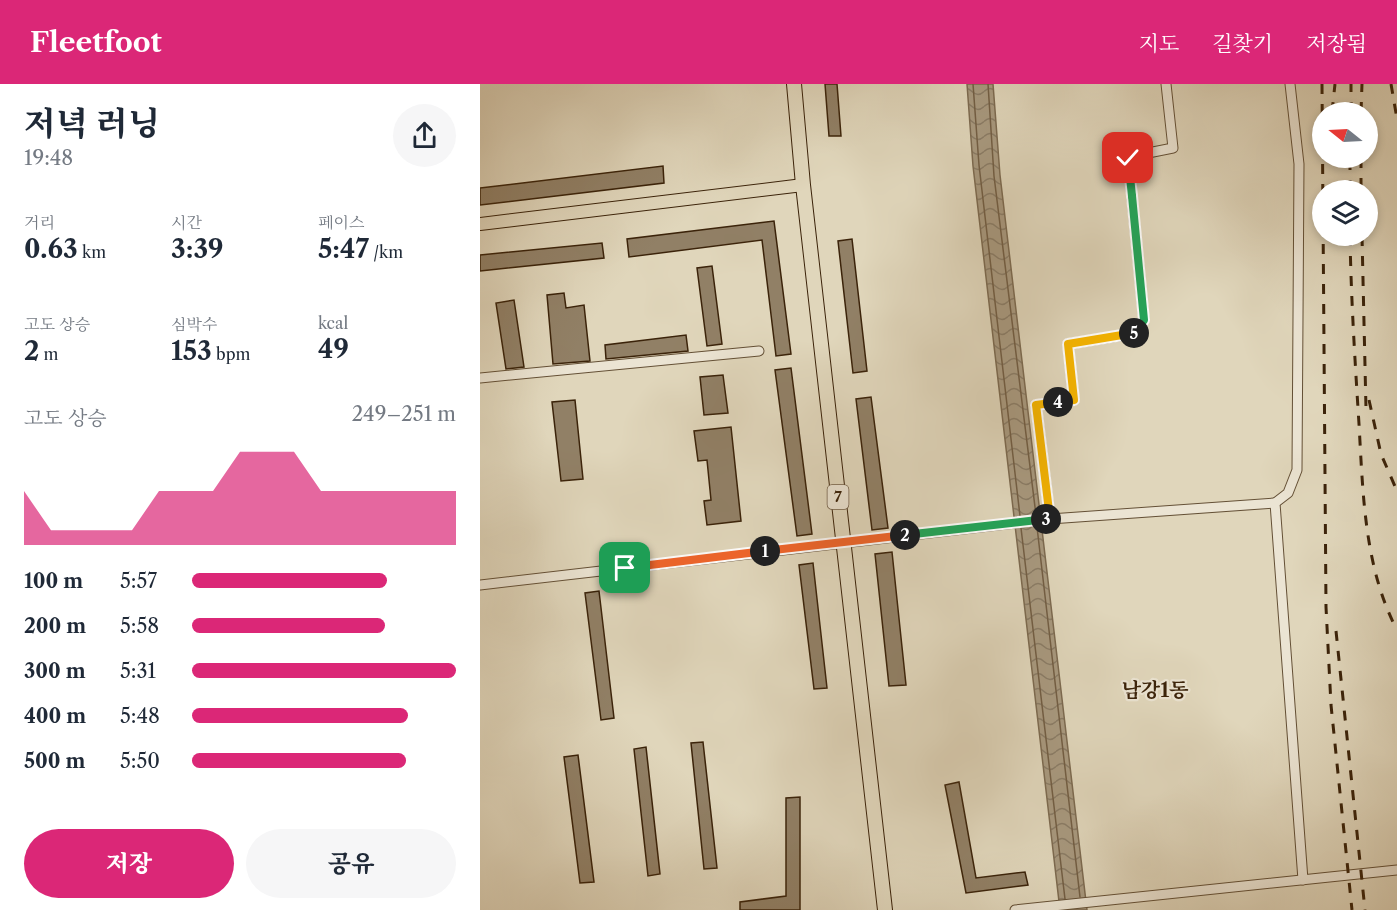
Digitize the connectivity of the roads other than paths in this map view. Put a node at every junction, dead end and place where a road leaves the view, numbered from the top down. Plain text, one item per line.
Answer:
1 (794, 84) edge
2 (1166, 84) edge
3 (1290, 84) edge
4 (803, 185) junction
5 (480, 224) edge
6 (759, 351) dead end
7 (480, 378) edge
8 (1275, 504) junction
9 (1050, 519) junction
10 (843, 542) junction
11 (480, 585) edge
12 (1397, 870) edge
13 (1303, 880) junction
14 (885, 910) edge
15 (1015, 910) edge

1 - 4 highway, 7
2 - 9 street
3 - 8 street
4 - 5 main road
4 - 10 highway, 7
6 - 7 street
8 - 9 street
8 - 13 street
9 - 10 street
10 - 11 street
10 - 14 highway, 7
12 - 13 street
13 - 15 street

